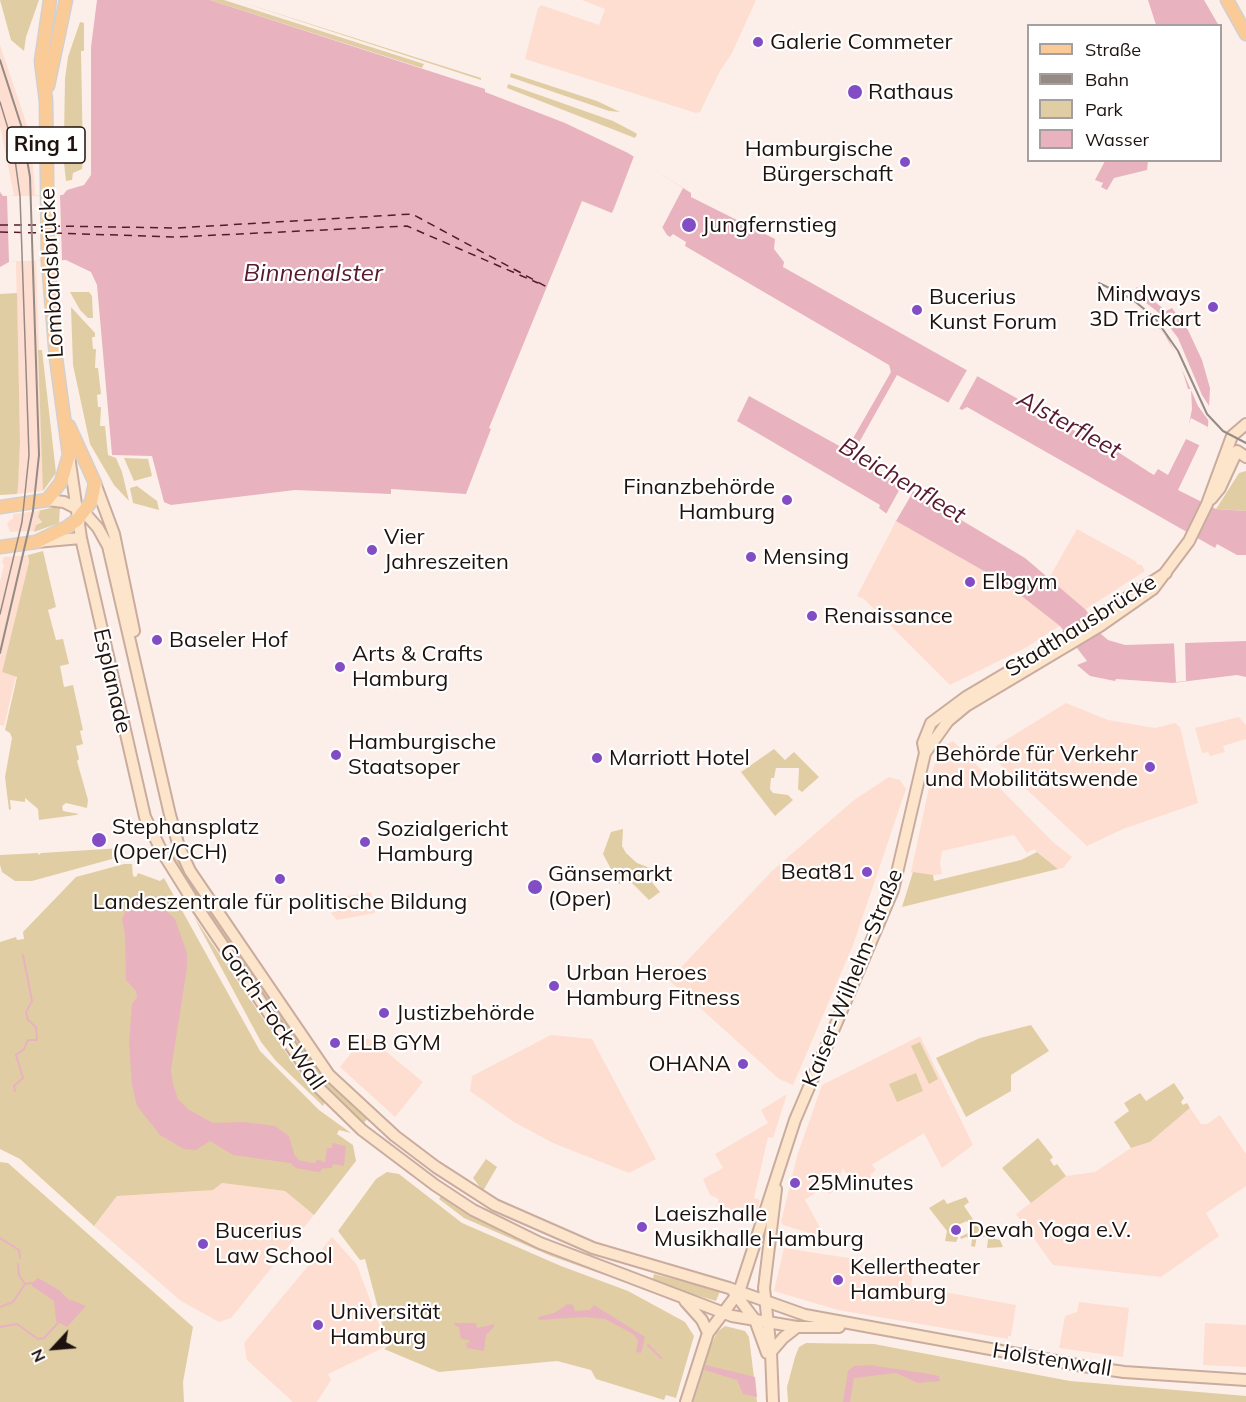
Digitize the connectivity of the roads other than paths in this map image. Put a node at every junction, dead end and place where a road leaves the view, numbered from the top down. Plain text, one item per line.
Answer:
1 (50, 0) edge
2 (66, 0) edge
3 (1227, 0) edge
4 (1246, 34) edge
5 (46, 96) junction
6 (63, 414) junction
7 (1246, 424) edge
8 (1237, 451) edge
9 (69, 455) junction
10 (94, 483) junction
11 (47, 500) junction
12 (0, 507) edge
13 (79, 513) junction
14 (108, 534) junction
15 (81, 538) junction
16 (36, 542) junction
17 (0, 547) edge
18 (1069, 640) junction
19 (932, 723) joint
20 (925, 753) junction
21 (148, 823) joint
22 (172, 825) joint
23 (775, 1186) junction
24 (682, 1298) junction
25 (750, 1299) junction
26 (725, 1312) junction
27 (755, 1320) junction
28 (770, 1322) junction
29 (797, 1327) junction
30 (861, 1327) junction
31 (711, 1329) junction
32 (771, 1352) junction
33 (771, 1366) junction
34 (1246, 1380) edge
35 (687, 1397) edge
36 (772, 1397) edge

1 - 5 main road, Lombardsbrücke / Ring 1
2 - 5 main road, Lombardsbrücke
3 - 4 main road
5 - 6 main road, Lombardsbrücke / Ring 1
6 - 9 main road, Lombardsbrücke / Ring 1
6 - 10 main road, Lombardsbrücke / Ring 1
7 - 8 main road
8 - 18 main road, Stadthausbrücke
9 - 11 main road
9 - 13 main road, Lombardsbrücke / Ring 1
10 - 13 main road
10 - 14 main road, Lombardsbrücke / Ring 1
11 - 12 main road
11 - 13 main road
13 - 14 main road
13 - 15 main road, Lombardsbrücke / Ring 1
13 - 16 main road
14 - 22 main road, Esplanade
15 - 16 main road
15 - 21 main road, Esplanade / Ring 1
16 - 17 main road
18 - 19 main road, Stadthausbrücke
18 - 20 main road, Stadthausbrücke
19 - 20 main road, Kaiser-Wilhelm-Straße
20 - 23 main road, Kaiser-Wilhelm-Straße
21 - 24 main road, Gorch-Fock-Wall / Ring 1
22 - 25 main road, Gorch-Fock-Wall
23 - 25 main road, Kaiser-Wilhelm-Straße
23 - 25 main road, Kaiser-Wilhelm-Straße
24 - 26 main road, Gorch-Fock-Wall / Ring 1
24 - 31 main road, Ring 1
25 - 26 main road
25 - 26 main road, Kaiser-Wilhelm-Straße
25 - 27 main road
25 - 28 main road
25 - 30 main road, Holstenwall
26 - 27 main road, Ring 1
26 - 31 main road, Kaiser-Wilhelm-Straße
27 - 28 main road, Ring 1
27 - 33 main road
28 - 29 main road, Holstenwall / Ring 1
28 - 32 main road
29 - 30 main road, Holstenwall / Ring 1
29 - 32 main road
30 - 34 main road, Holstenwall / Ring 1
31 - 35 main road, Kaiser-Wilhelm-Straße
32 - 33 main road
33 - 36 main road

